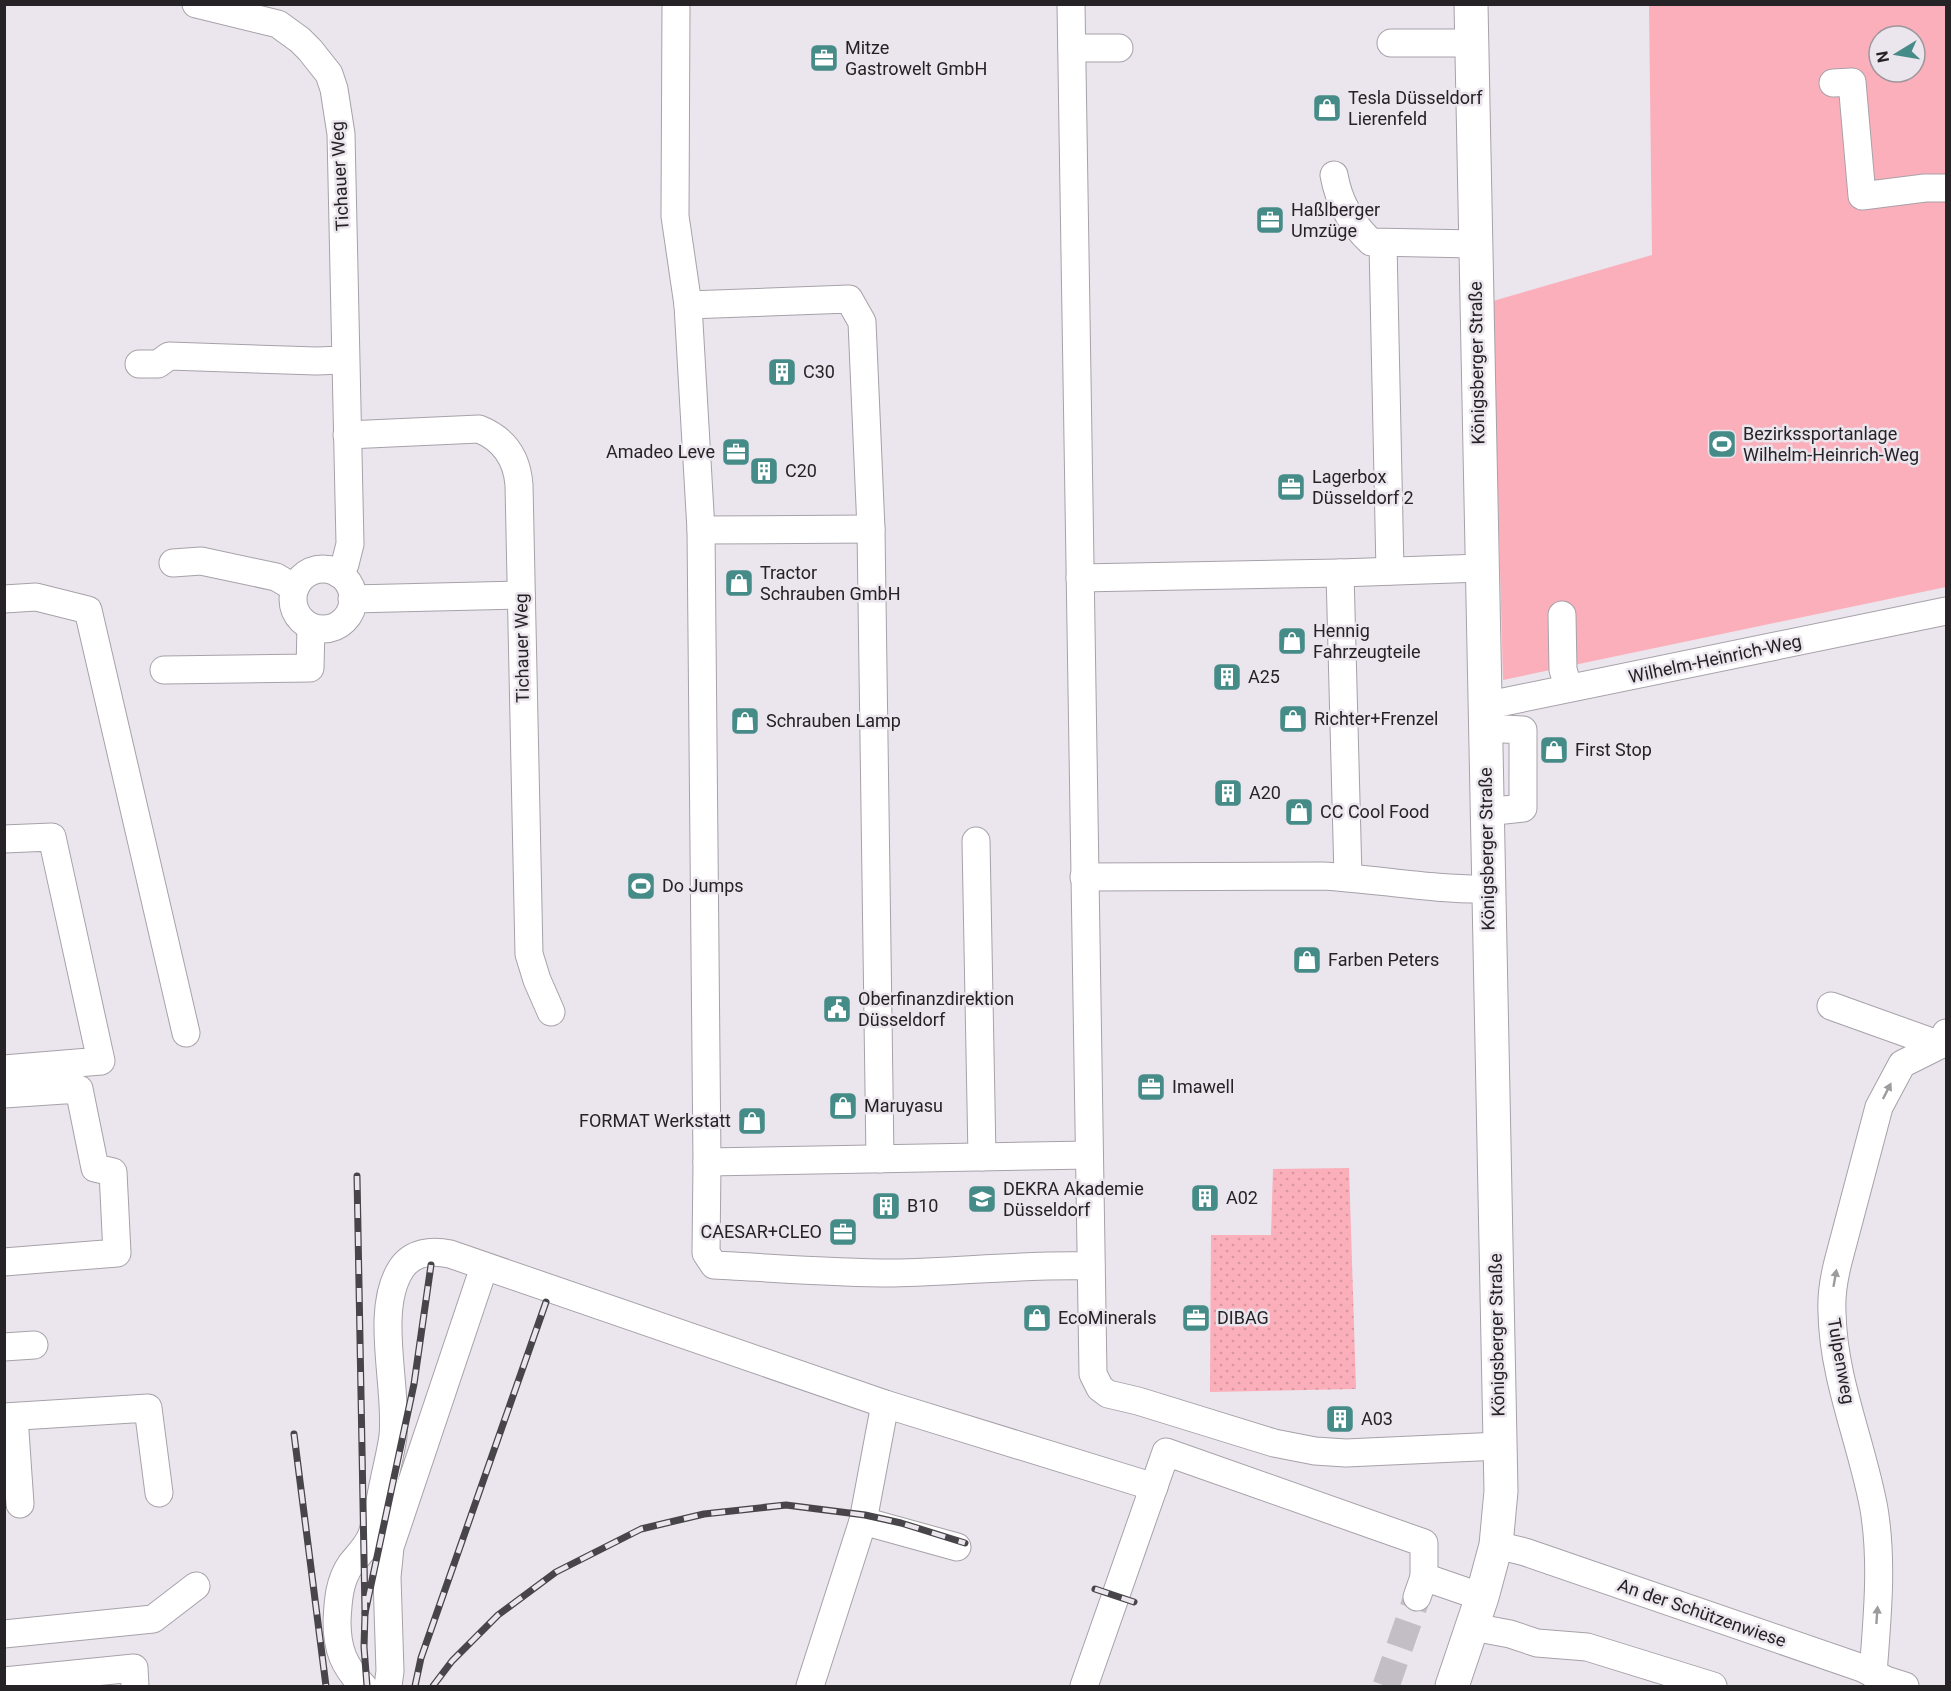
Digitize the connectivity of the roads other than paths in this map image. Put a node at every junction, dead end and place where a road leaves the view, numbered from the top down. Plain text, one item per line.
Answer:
1 (196, 4) edge
2 (676, 4) edge
3 (1071, 4) edge
4 (1471, 4) edge
5 (1390, 43) dead end
6 (1471, 43) junction
7 (1072, 48) junction
8 (1119, 48) dead end
9 (1833, 82) dead end
10 (1334, 175) dead end
11 (1947, 188) edge
12 (1383, 244) junction
13 (1475, 244) junction
14 (688, 305) junction
15 (345, 360) junction
16 (139, 364) dead end
17 (347, 435) junction
18 (872, 529) junction
19 (701, 530) junction
20 (173, 563) dead end
21 (1481, 568) junction
22 (1390, 571) junction
23 (1340, 573) junction
24 (339, 574) junction
25 (1080, 578) junction
26 (295, 588) junction
27 (521, 595) junction
28 (352, 598) junction
29 (4, 599) edge
30 (1947, 611) edge
31 (1562, 615) dead end
32 (311, 627) junction
33 (164, 670) dead end
34 (1569, 688) junction
35 (1484, 717) junction
36 (4, 839) edge
37 (976, 841) dead end
38 (1084, 877) junction
39 (1348, 877) junction
40 (1488, 889) junction
41 (1831, 1006) dead end
42 (551, 1012) dead end
43 (186, 1033) dead end
44 (1943, 1039) edge
45 (4, 1069) edge
46 (4, 1094) edge
47 (1089, 1155) junction
48 (982, 1157) junction
49 (880, 1159) junction
50 (707, 1162) junction
51 (4, 1262) edge
52 (1091, 1266) junction
53 (484, 1267) junction
54 (34, 1345) dead end
55 (4, 1347) edge
56 (885, 1404) junction
57 (9, 1417) edge
58 (1500, 1446) junction
59 (1154, 1487) junction
60 (159, 1493) dead end
61 (20, 1504) dead end
62 (863, 1521) junction
63 (1496, 1545) junction
64 (957, 1547) dead end
65 (196, 1586) dead end
66 (1477, 1612) junction
67 (4, 1634) edge
68 (4, 1681) edge
69 (1887, 1682) edge
70 (135, 1686) edge
71 (363, 1686) edge
72 (388, 1686) edge
73 (810, 1686) edge
74 (1084, 1686) edge
75 (1452, 1686) edge
76 (1713, 1686) edge

1 - 15 street, Tichauer Weg
2 - 14 street
3 - 7 street
4 - 6 main road, Königsberger Straße
5 - 6 street
6 - 13 main road, Königsberger Straße
7 - 8 street
7 - 25 street
9 - 11 street
10 - 12 street
12 - 13 street
12 - 22 street
13 - 21 main road, Königsberger Straße
14 - 18 street
14 - 19 street
15 - 16 street
15 - 17 street, Tichauer Weg
17 - 24 street, Tichauer Weg
17 - 27 street, Tichauer Weg
18 - 19 street
18 - 49 street
19 - 50 street
20 - 26 street
21 - 22 street
21 - 35 main road, Königsberger Straße
22 - 23 street
23 - 25 street
23 - 39 street
24 - 26 street
24 - 28 street
25 - 38 street
26 - 32 street
27 - 28 street
27 - 42 street, Tichauer Weg
28 - 32 street
29 - 43 street
30 - 34 street, Wilhelm-Heinrich-Weg
31 - 34 street
32 - 33 street
34 - 35 street, Wilhelm-Heinrich-Weg
35 - 40 main road, Königsberger Straße
36 - 45 street
37 - 48 street
38 - 39 street
38 - 47 street
39 - 40 street
40 - 58 main road, Königsberger Straße
41 - 44 street, Tulpenweg
69 -> 44 street, Tulpenweg
46 - 51 street
47 - 48 street
47 - 52 street
48 - 49 street
49 - 50 street
50 - 52 street
52 - 58 street
53 - 56 street
53 - 71 street
53 - 72 street
54 - 55 street
56 - 59 street
56 - 62 street
57 - 60 street
57 - 61 street
58 - 63 main road, Königsberger Straße
59 - 66 street
59 - 74 street
62 - 64 street
62 - 73 street
63 - 66 main road, Königsberger Straße
63 - 69 street, An der Schützenwiese
65 - 67 street
66 - 75 main road, Königsberger Straße
66 - 76 street
68 - 70 street

